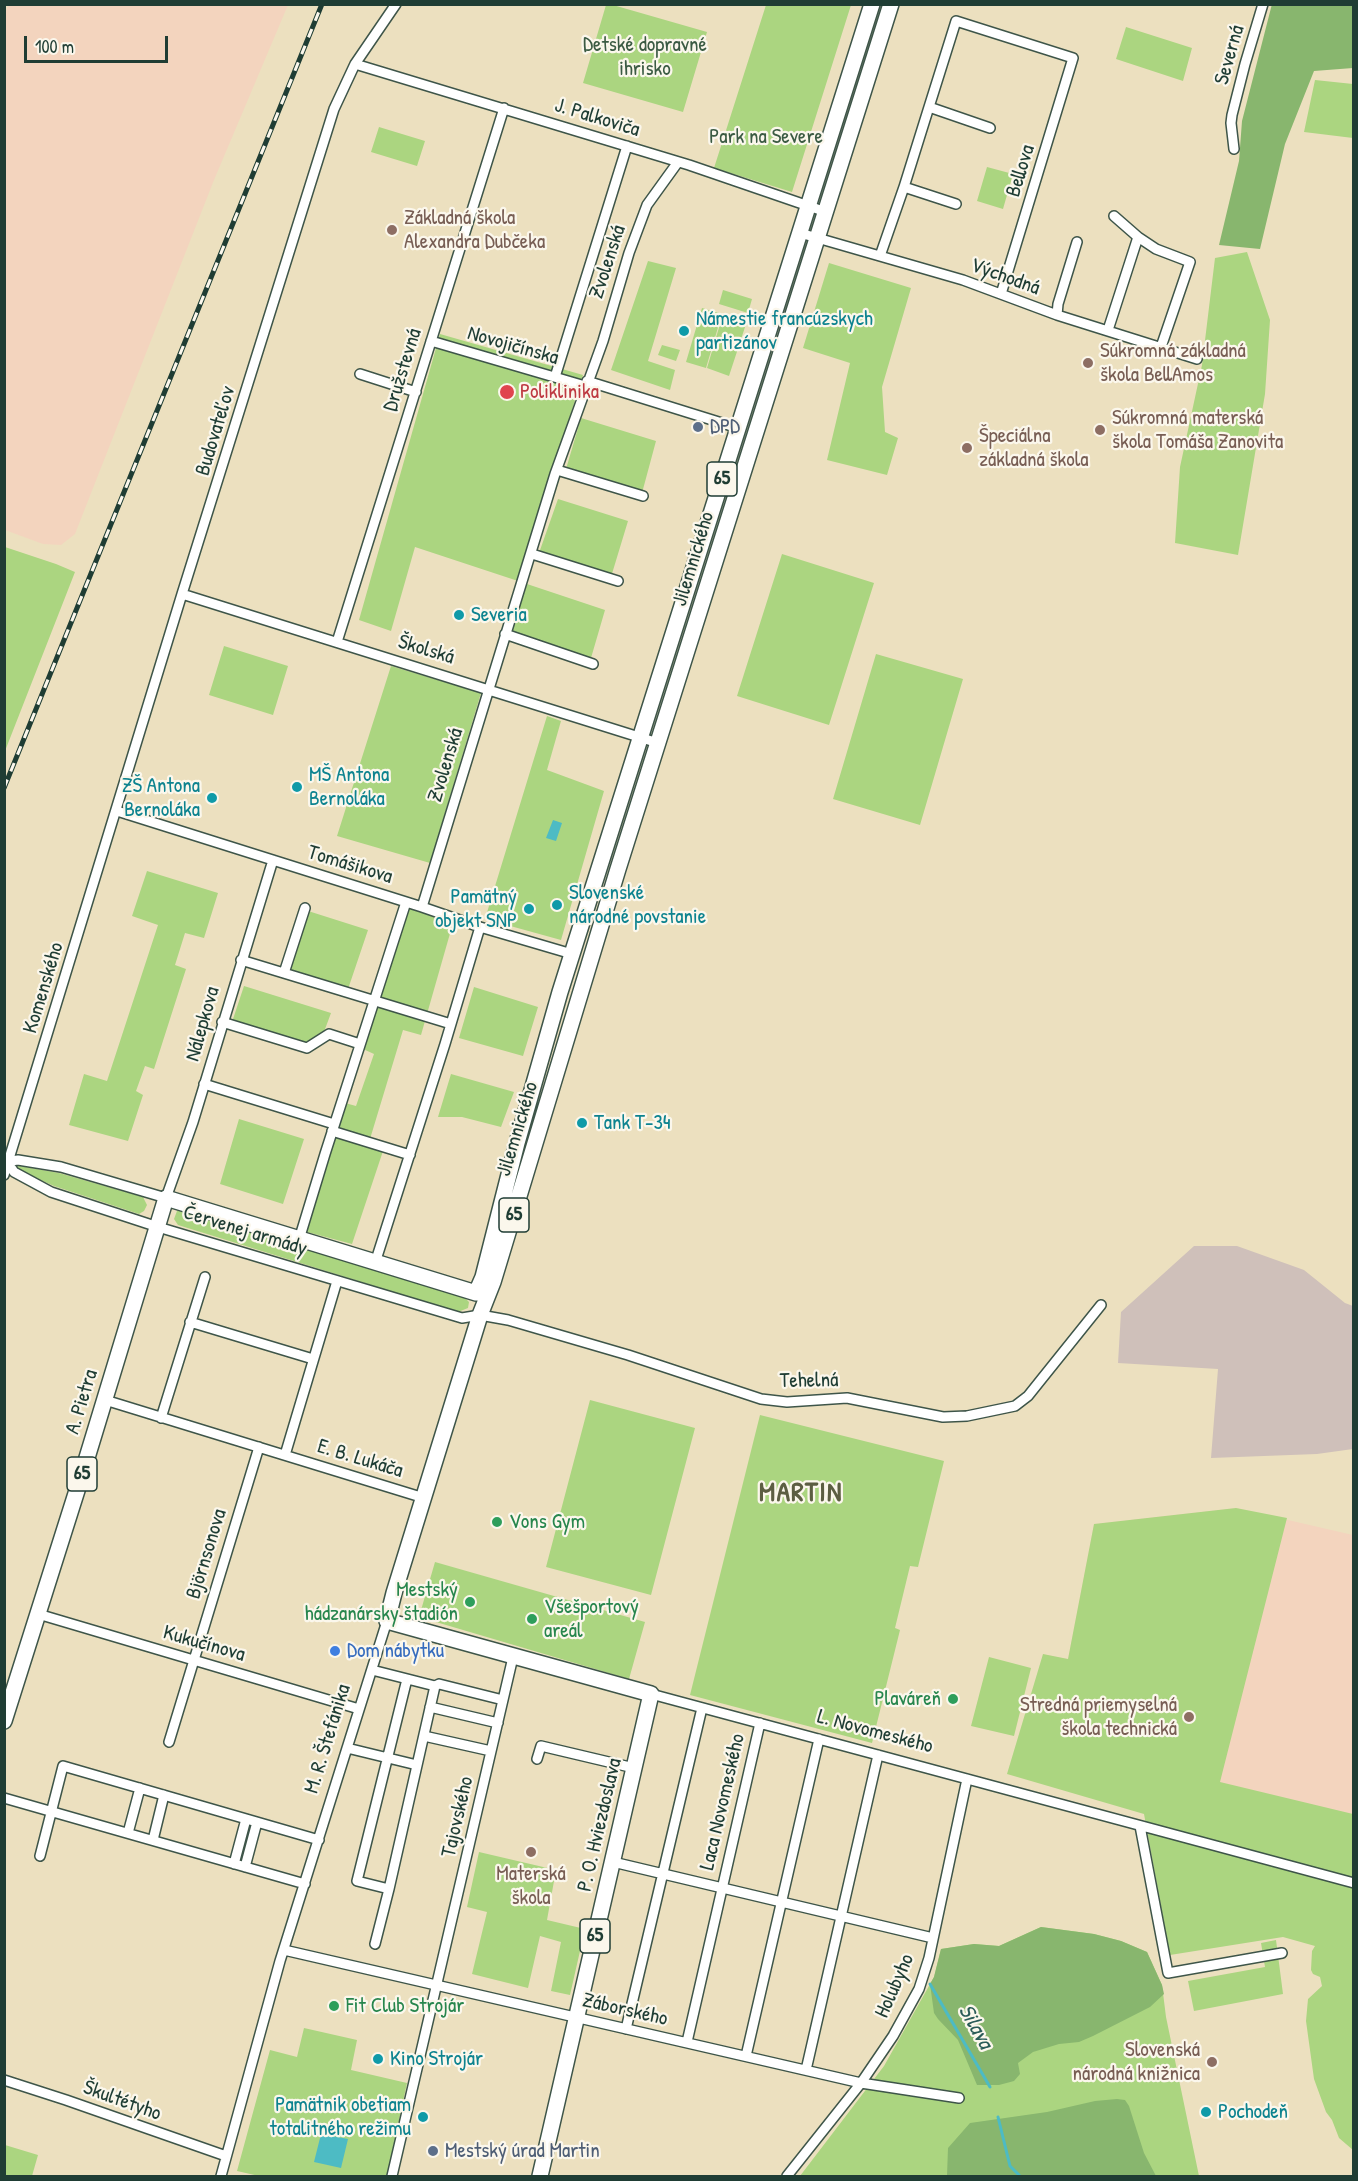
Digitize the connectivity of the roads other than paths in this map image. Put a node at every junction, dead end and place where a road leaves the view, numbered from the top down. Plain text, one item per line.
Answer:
1 (396, 4) edge
2 (872, 4) edge
3 (891, 4) edge
4 (1263, 4) edge
5 (355, 64) junction
6 (929, 107) junction
7 (504, 108) junction
8 (990, 128) dead end
9 (627, 146) junction
10 (1234, 149) dead end
11 (678, 162) junction
12 (904, 187) junction
13 (956, 204) dead end
14 (808, 206) junction
15 (826, 212) junction
16 (1114, 216) dead end
17 (800, 233) junction
18 (1138, 237) junction
19 (817, 239) junction
20 (1077, 242) dead end
21 (880, 256) junction
22 (1001, 294) junction
23 (1057, 315) junction
24 (1108, 330) junction
25 (431, 341) junction
26 (1161, 347) junction
27 (1197, 359) dead end
28 (360, 374) dead end
29 (555, 377) junction
30 (586, 384) junction
31 (416, 392) junction
32 (738, 428) junction
33 (557, 470) junction
34 (643, 496) dead end
35 (532, 554) junction
36 (618, 581) dead end
37 (182, 594) junction
38 (505, 634) junction
39 (337, 642) junction
40 (592, 664) dead end
41 (488, 689) junction
42 (640, 737) junction
43 (658, 743) junction
44 (117, 811) junction
45 (273, 860) junction
46 (406, 902) junction
47 (422, 907) junction
48 (305, 908) dead end
49 (480, 927) junction
50 (572, 954) junction
51 (241, 960) junction
52 (284, 973) junction
53 (374, 1000) junction
54 (552, 1018) junction
55 (222, 1022) junction
56 (570, 1023) junction
57 (451, 1024) junction
58 (360, 1044) junction
59 (204, 1084) junction
60 (333, 1127) junction
61 (410, 1155) junction
62 (6, 1163) edge
63 (4, 1174) edge
64 (166, 1198) junction
65 (158, 1227) junction
66 (301, 1240) junction
67 (375, 1263) junction
68 (205, 1276) dead end
69 (337, 1281) junction
70 (476, 1293) junction
71 (1101, 1305) dead end
72 (480, 1315) junction
73 (190, 1322) junction
74 (313, 1359) junction
75 (105, 1400) junction
76 (161, 1418) junction
77 (259, 1446) junction
78 (285, 1455) junction
79 (424, 1498) junction
80 (38, 1614) junction
81 (387, 1621) junction
82 (513, 1657) junction
83 (193, 1659) junction
84 (372, 1670) junction
85 (407, 1679) junction
86 (435, 1686) junction
87 (651, 1694) junction
88 (503, 1700) junction
89 (430, 1707) junction
90 (702, 1708) junction
91 (359, 1709) junction
92 (4, 1721) edge
93 (498, 1723) junction
94 (760, 1723) junction
95 (424, 1736) junction
96 (819, 1739) junction
97 (169, 1742) dead end
98 (347, 1748) junction
99 (491, 1751) junction
100 (878, 1755) junction
101 (386, 1757) junction
102 (537, 1759) dead end
103 (417, 1765) junction
104 (634, 1768) junction
105 (968, 1779) junction
106 (140, 1788) junction
107 (164, 1795) junction
108 (4, 1798) edge
109 (50, 1811) junction
110 (246, 1819) junction
111 (258, 1822) junction
112 (1140, 1826) junction
113 (128, 1833) junction
114 (153, 1840) junction
115 (319, 1840) junction
116 (40, 1856) dead end
117 (613, 1862) junction
118 (234, 1864) junction
119 (245, 1867) junction
120 (662, 1874) junction
121 (1353, 1883) edge
122 (305, 1884) junction
123 (721, 1888) junction
124 (389, 1889) junction
125 (781, 1902) junction
126 (841, 1917) junction
127 (933, 1938) junction
128 (375, 1944) dead end
129 (284, 1950) junction
130 (1282, 1953) dead end
131 (437, 1986) junction
132 (577, 2017) junction
133 (626, 2029) junction
134 (687, 2042) junction
135 (746, 2055) junction
136 (806, 2070) junction
137 (4, 2080) edge
138 (861, 2083) junction
139 (959, 2098) dead end
140 (226, 2156) junction
141 (221, 2176) edge
142 (392, 2176) edge
143 (540, 2176) edge
144 (787, 2176) edge

1 - 5 street, Budovateľov
2 - 14 main road, Jilemnického / 65
3 - 15 main road, Jilemnického / 65
4 - 10 street, Severná
5 - 7 street, J. Palkoviča
5 - 37 street, Budovateľov
6 - 8 street
6 - 12 street
6 - 22 street, Bellova
7 - 9 street, J. Palkoviča
7 - 25 street, Družstevná
9 - 11 street, J. Palkoviča
9 - 29 street
11 - 14 street, J. Palkoviča
11 - 30 street, Zvolenská
12 - 13 street
12 - 21 street
14 - 15 street, J. Palkoviča
14 - 17 main road, Jilemnického / 65
15 - 19 main road, Jilemnického / 65
16 - 18 street
17 - 19 street, Východná
17 - 32 main road, Jilemnického / 65
18 - 24 street
18 - 26 street
19 - 21 street, Východná
19 - 43 main road, Jilemnického / 65
20 - 23 street
21 - 22 street, Východná
22 - 23 street, Východná
23 - 24 street, Východná
24 - 26 street, Východná
25 - 29 street, Novojičínska
25 - 31 street, Družstevná
26 - 27 street, Východná
28 - 31 street
29 - 30 street, Novojičínska
30 - 32 street
30 - 33 street, Zvolenská
31 - 39 street, Družstevná
32 - 42 main road, Jilemnického / 65
33 - 34 street
33 - 35 street, Zvolenská
35 - 36 street
35 - 38 street, Zvolenská
37 - 39 street, Školská
37 - 44 street, Budovateľov
38 - 40 street
38 - 41 street, Zvolenská
39 - 41 street, Školská
41 - 42 street, Školská
41 - 47 street, Zvolenská
42 - 43 street, Školská
42 - 50 main road, Jilemnického / 65
43 - 56 main road, Jilemnického / 65
44 - 45 street, Tomášikova
44 - 62 street, Komenského
45 - 46 street, Tomášikova
45 - 51 street, Nálepkova
46 - 47 street, Tomášikova
46 - 53 street
47 - 49 street, Tomášikova
48 - 52 street
49 - 50 street, Tomášikova
49 - 57 street
50 - 54 main road, Jilemnického / 65
51 - 52 street
51 - 55 street, Nálepkova
52 - 53 street
53 - 57 street
53 - 58 street
54 - 56 street
54 - 70 main road, Jilemnického / 65
55 - 58 street
55 - 59 street, Nálepkova
56 - 72 main road, Jilemnického / 65
57 - 61 street
58 - 60 street
59 - 60 street
59 - 64 street, Nálepkova
60 - 61 street
60 - 66 street
61 - 67 street
62 - 63 street, Komenského
62 - 64 street, Červenej armády
62 - 65 street, Červenej armády
64 - 65 main road, A. Pietra / 65
64 - 66 main road, Červenej armády
65 - 69 street, Červenej armády
65 - 75 main road, A. Pietra / 65
66 - 67 main road, Červenej armády
67 - 70 main road, Červenej armády
68 - 73 street
69 - 72 street, Červenej armády
69 - 74 street, E. B. Lukáča
70 - 72 main road
71 - 72 street, Tehelná
72 - 79 main road, M. R. Štefánika / 65
73 - 74 street
73 - 76 street
74 - 78 street, E. B. Lukáča
75 - 76 street, E. B. Lukáča
75 - 80 main road, A. Pietra / 65
76 - 77 street, E. B. Lukáča
77 - 78 street, E. B. Lukáča
77 - 83 street, Björnsonova
78 - 79 street, E. B. Lukáča
79 - 81 main road, M. R. Štefánika / 65
80 - 83 street, Kukučínova
80 - 92 main road, A. Pietra / 65
81 - 82 main road, L. Novomeského
81 - 84 street, M. R. Štefánika
82 - 87 main road, L. Novomeského
82 - 88 street, Tajovského
83 - 91 street, Kukučínova
83 - 97 street, Björnsonova
84 - 85 street
84 - 91 street, M. R. Štefánika
85 - 86 street
85 - 101 street
86 - 88 street
86 - 89 street
87 - 90 street, L. Novomeského
87 - 104 main road, P. O. Hviezdoslava / 65
88 - 93 street, Tajovského
89 - 93 street
89 - 95 street
90 - 94 street, L. Novomeského
90 - 120 street
91 - 98 street, M. R. Štefánika
93 - 99 street, Tajovského
94 - 96 street, L. Novomeského
94 - 123 street, Laca Novomeského
95 - 99 street
95 - 103 street
96 - 100 street, L. Novomeského
96 - 125 street
98 - 101 street
98 - 115 street, M. R. Štefánika
99 - 131 street, Tajovského
100 - 105 street, L. Novomeského
100 - 126 street
101 - 103 street
101 - 124 street
102 - 104 street
103 - 124 street
104 - 117 main road, P. O. Hviezdoslava / 65
105 - 112 street, L. Novomeského
105 - 127 street, Holubyho
106 - 107 street
106 - 109 street
106 - 113 street
107 - 110 street
107 - 114 street
108 - 109 street
109 - 113 street
109 - 116 street
110 - 111 street
110 - 118 street
111 - 115 street
111 - 119 street
112 - 121 street, L. Novomeského
112 - 130 street
113 - 114 street
114 - 118 street
115 - 122 street, M. R. Štefánika
117 - 120 street
117 - 132 main road, P. O. Hviezdoslava / 65
118 - 119 street
119 - 122 street
120 - 123 street
120 - 133 street
122 - 129 street, M. R. Štefánika
123 - 125 street
123 - 134 street, Laca Novomeského
124 - 128 street
125 - 126 street
125 - 135 street
126 - 127 street
126 - 136 street
127 - 138 street, Holubyho
129 - 131 street, Záborského
129 - 140 street, M. R. Štefánika
131 - 132 street, Záborského
131 - 142 street, Tajovského
132 - 133 street, Záborského
132 - 143 main road, P. O. Hviezdoslava / 65
133 - 134 street, Záborského
134 - 135 street, Záborského
135 - 136 street, Záborského
136 - 138 street, Záborského
137 - 140 street, Škultétyho
138 - 139 street, Záborského
138 - 144 street, Holubyho
140 - 141 street, M. R. Štefánika

